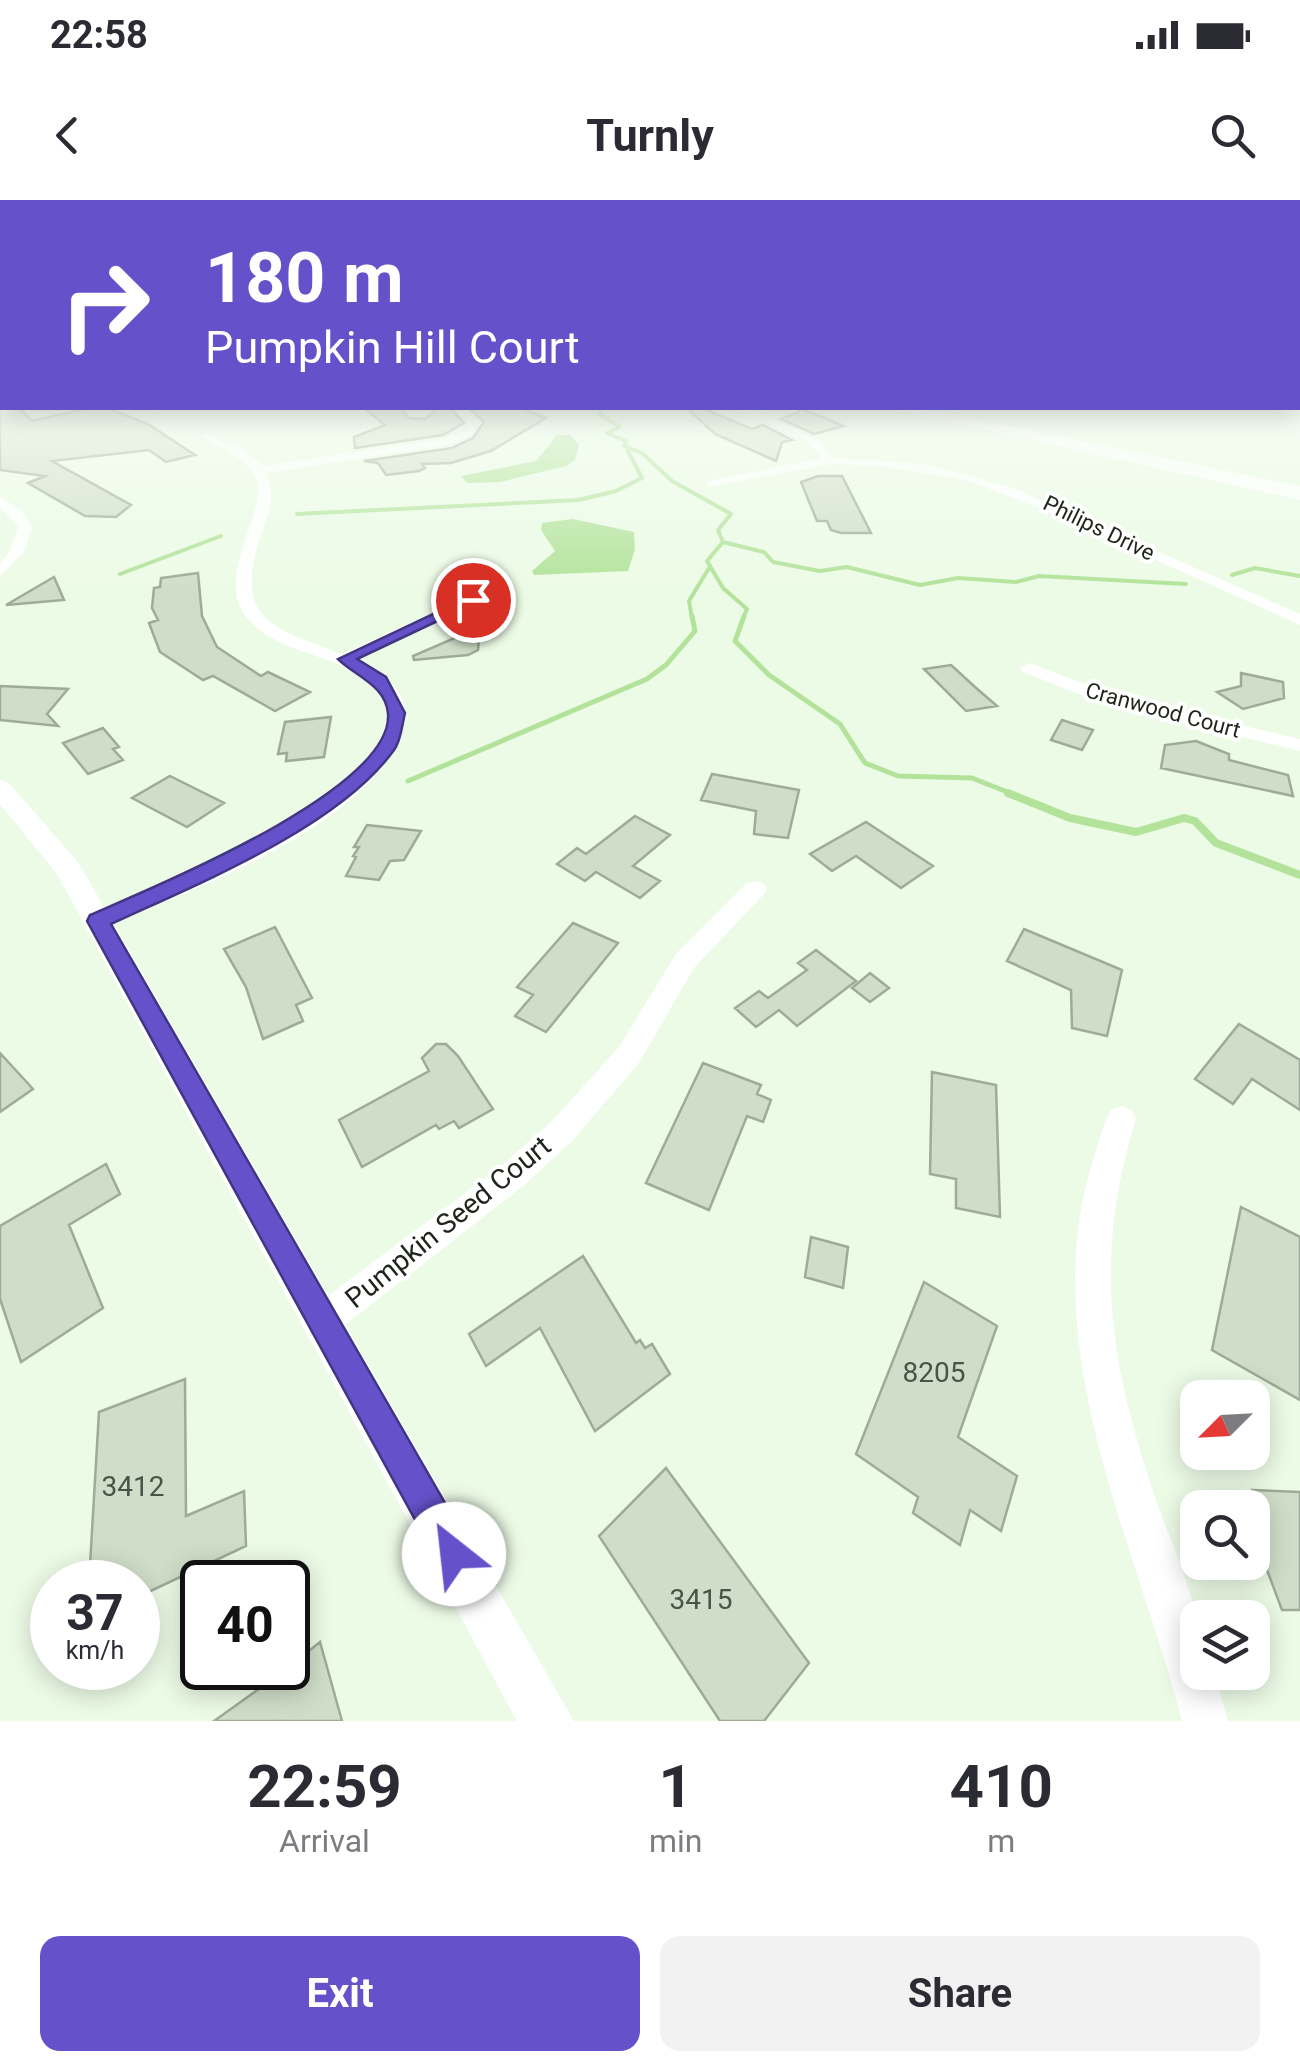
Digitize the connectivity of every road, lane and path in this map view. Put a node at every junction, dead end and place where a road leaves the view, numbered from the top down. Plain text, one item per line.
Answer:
1 (236, 449) edge
2 (400, 449) edge
3 (821, 449) edge
4 (1093, 449) edge
5 (1180, 449) edge
6 (832, 461) junction
7 (261, 470) junction
8 (1300, 473) edge
9 (712, 484) dead end
10 (1300, 496) edge
11 (0, 501) edge
12 (0, 572) edge
13 (504, 586) dead end
14 (1300, 620) edge
15 (346, 659) junction
16 (1029, 668) dead end
17 (1300, 745) edge
18 (0, 788) edge
19 (755, 889) dead end
20 (98, 921) junction
21 (1121, 1119) dead end
22 (324, 1320) junction
23 (547, 1721) edge
24 (1205, 1721) edge

1 - 7 street
2 - 7 street
3 - 6 street
4 - 10 highway
5 - 8 highway
6 - 9 street, Philips Drive
6 - 14 street, Philips Drive
7 - 15 street
11 - 12 street
13 - 15 street
15 - 20 street
16 - 17 street, Cranwood Court
18 - 20 street
19 - 22 street, Pumpkin Seed Court
20 - 22 street
21 - 24 street
22 - 23 street

